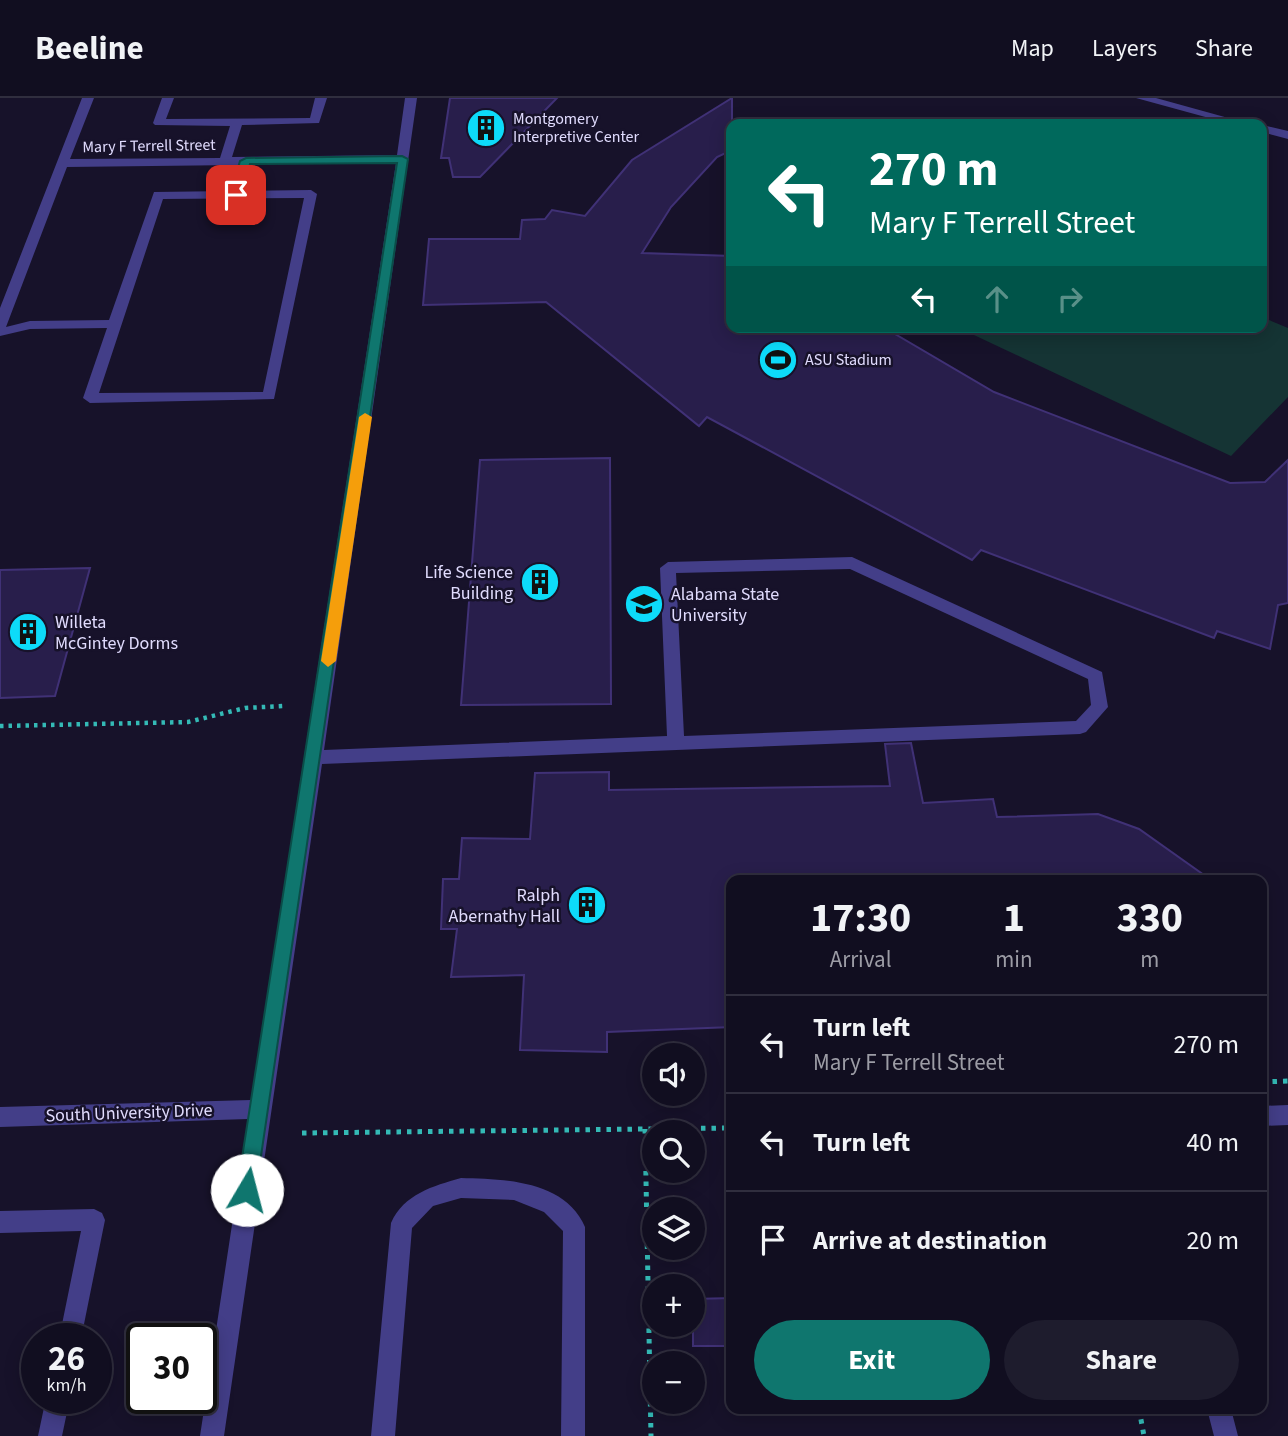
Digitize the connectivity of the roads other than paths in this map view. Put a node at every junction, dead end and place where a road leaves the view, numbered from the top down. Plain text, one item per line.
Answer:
1 (88, 98) edge
2 (168, 98) edge
3 (321, 98) edge
4 (411, 98) edge
5 (1142, 98) edge
6 (1224, 119) edge
7 (237, 122) junction
8 (1267, 130) edge
9 (1288, 135) edge
10 (402, 159) junction
11 (225, 161) junction
12 (246, 161) junction
13 (63, 163) junction
14 (236, 195) junction
15 (114, 324) junction
16 (0, 325) edge
17 (0, 331) edge
18 (676, 743) junction
19 (314, 757) junction
20 (258, 1109) junction
21 (1288, 1115) edge
22 (1267, 1116) edge
23 (0, 1117) edge
24 (0, 1222) edge
25 (73, 1323) edge
26 (55, 1414) edge
27 (1220, 1414) edge
28 (50, 1436) edge
29 (212, 1436) edge
30 (383, 1436) edge
31 (573, 1436) edge
32 (1226, 1436) edge

1 - 13 street
2 - 7 street
3 - 7 street
4 - 10 street
5 - 6 street
7 - 11 street
8 - 9 street
10 - 12 street, Mary F Terrell Street
10 - 19 street
11 - 12 street, Mary F Terrell Street
11 - 13 street, Mary F Terrell Street
12 - 14 street
13 - 16 street
14 - 15 street
14 - 15 street
15 - 17 street
18 - 18 street
18 - 19 street
19 - 20 street
20 - 23 street, South University Drive
20 - 29 street
21 - 22 street
24 - 25 street
26 - 28 street
27 - 32 street
30 - 31 street

